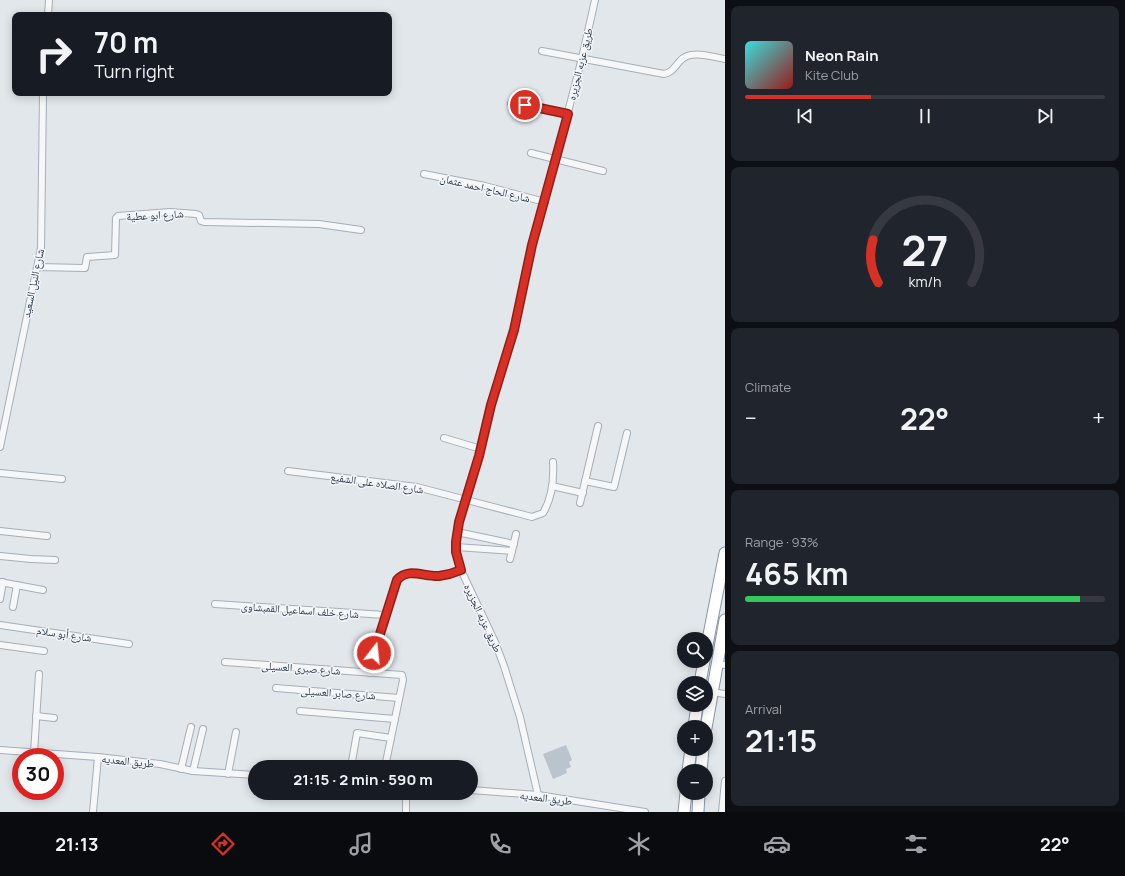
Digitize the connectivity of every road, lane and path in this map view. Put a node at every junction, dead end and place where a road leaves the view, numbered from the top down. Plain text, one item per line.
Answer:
1 (49, 0) edge
2 (595, 0) edge
3 (48, 12) edge
4 (542, 51) dead end
5 (582, 58) junction
6 (725, 59) edge
7 (43, 96) edge
8 (511, 103) dead end
9 (568, 114) junction
10 (531, 153) dead end
11 (556, 158) junction
12 (603, 171) dead end
13 (424, 174) dead end
14 (545, 202) junction
15 (361, 230) dead end
16 (38, 267) junction
17 (598, 426) dead end
18 (627, 433) dead end
19 (444, 438) dead end
20 (0, 447) edge
21 (481, 449) junction
22 (552, 462) dead end
23 (288, 471) dead end
24 (0, 473) edge
25 (62, 479) dead end
26 (585, 481) junction
27 (552, 486) junction
28 (582, 493) junction
29 (465, 500) junction
30 (580, 503) dead end
31 (0, 531) edge
32 (456, 532) junction
33 (516, 534) dead end
34 (47, 536) dead end
35 (514, 544) junction
36 (456, 547) junction
37 (512, 551) junction
38 (0, 556) edge
39 (724, 558) edge
40 (510, 559) dead end
41 (55, 560) dead end
42 (461, 570) junction
43 (2, 582) edge
44 (17, 585) junction
45 (43, 590) dead end
46 (721, 598) edge
47 (0, 599) edge
48 (215, 604) dead end
49 (13, 607) dead end
50 (385, 615) junction
51 (725, 620) edge
52 (0, 625) edge
53 (711, 632) edge
54 (129, 644) dead end
55 (0, 645) edge
56 (44, 651) dead end
57 (225, 662) dead end
58 (721, 664) edge
59 (370, 672) junction
60 (39, 674) dead end
61 (276, 688) dead end
62 (713, 689) edge
63 (713, 692) edge
64 (725, 694) edge
65 (399, 698) junction
66 (300, 711) dead end
67 (36, 716) junction
68 (54, 718) dead end
69 (395, 719) junction
70 (191, 727) dead end
71 (203, 729) dead end
72 (236, 732) dead end
73 (391, 738) junction
74 (34, 748) edge
75 (0, 750) edge
76 (12, 751) edge
77 (64, 755) edge
78 (98, 757) junction
79 (352, 760) edge
80 (386, 760) edge
81 (181, 769) junction
82 (193, 771) junction
83 (228, 774) junction
84 (248, 775) edge
85 (725, 781) edge
86 (478, 791) edge
87 (538, 796) junction
88 (406, 800) edge
89 (685, 800) edge
90 (699, 800) edge
91 (93, 812) edge
92 (406, 812) edge
93 (645, 812) edge
94 (684, 812) edge
95 (698, 812) edge
96 (722, 812) edge

1 - 3 street
2 - 5 street, طريق عزبه الجزيره
4 - 5 street
5 - 6 street
5 - 9 street, طريق عزبه الجزيره
7 - 16 street, شارع النيل السعيد
8 - 9 street
9 - 11 street, طريق عزبه الجزيره
10 - 11 street
11 - 12 street
11 - 14 street, طريق عزبه الجزيره
13 - 14 street, شارع الحاج احمد عثمان
14 - 21 street, طريق عزبه الجزيره
15 - 16 street, شارع ابو عطية
16 - 20 street, شارع النيل السعيد
17 - 26 street
18 - 26 street
19 - 21 street
21 - 29 street, طريق عزبه الجزيره
22 - 27 street, شارع الصلاه على الشفيع
23 - 29 street, شارع الصلاه على الشفيع
24 - 25 street
26 - 28 street
27 - 28 street
27 - 29 street, شارع الصلاه على الشفيع
28 - 30 street
29 - 32 street, طريق عزبه الجزيره
31 - 34 street
32 - 35 street
32 - 36 street, طريق عزبه الجزيره
33 - 35 street
35 - 37 street
36 - 37 street
36 - 42 street, طريق عزبه الجزيره
37 - 40 street
38 - 41 street
39 - 46 highway
42 - 50 street
42 - 87 street, طريق عزبه الجزيره
43 - 44 street
43 - 47 street
44 - 45 street
44 - 49 street
46 - 53 highway
48 - 50 street, شارع خلف اسماعيل القمبشاوى
50 - 59 street
51 - 58 highway
52 - 54 street, شارع أبو سلام
55 - 56 street
57 - 59 street, شارع صبرى العسيلى
58 - 62 highway
59 - 65 street, شارع صبرى العسيلى
60 - 67 street
61 - 65 street, شارع صابر العسيلى
63 - 64 street
65 - 69 street, شارع صبرى العسيلى
66 - 69 street
67 - 68 street
67 - 74 street
69 - 73 street, شارع صبرى العسيلى
70 - 81 street
71 - 82 street
72 - 83 street
73 - 79 street
73 - 80 street, شارع صبرى العسيلى
75 - 76 street, طريق المعديه
77 - 78 street, طريق المعديه
78 - 81 street, طريق المعديه
78 - 91 street
81 - 82 street, طريق المعديه
82 - 83 street, طريق المعديه
83 - 84 street, طريق المعديه
85 - 96 street
86 - 87 street, طريق المعديه
87 - 93 street, طريق المعديه
88 - 92 street
89 - 94 highway
90 - 95 highway

